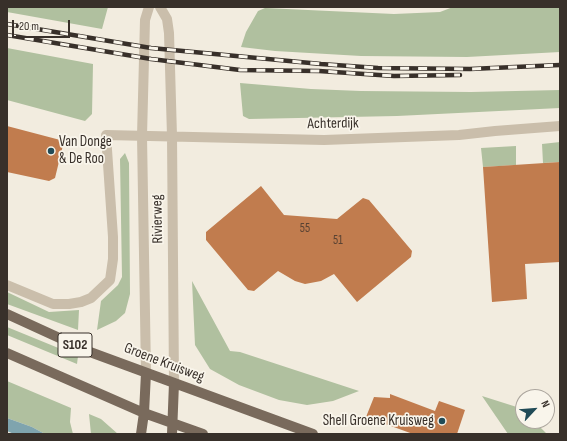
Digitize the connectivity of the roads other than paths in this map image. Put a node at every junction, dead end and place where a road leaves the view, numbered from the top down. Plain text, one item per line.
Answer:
1 (149, 7) edge
2 (160, 7) edge
3 (560, 126) edge
4 (142, 136) junction
5 (172, 136) junction
6 (7, 285) edge
7 (7, 314) edge
8 (7, 353) edge
9 (146, 373) junction
10 (174, 383) junction
11 (144, 414) junction
12 (173, 423) junction
13 (140, 434) edge
14 (172, 434) edge
15 (203, 434) edge
16 (313, 434) edge

1 - 4 street, Rivierweg
2 - 5 street, Rivierweg
3 - 5 street, Achterdijk
4 - 5 street, Achterdijk
4 - 6 street, Achterdijk
4 - 9 street, Rivierweg
5 - 10 street, Rivierweg
7 - 9 main road, Groene Kruisweg / S102
8 - 11 main road, S102
9 - 10 main road, Groene Kruisweg / S102
9 - 11 main road, Rivierweg
10 - 12 main road, Rivierweg
10 - 16 main road, Groene Kruisweg / S102
11 - 12 main road, S102
11 - 13 main road, Rivierweg
12 - 14 main road, Rivierweg
12 - 15 main road, S102

